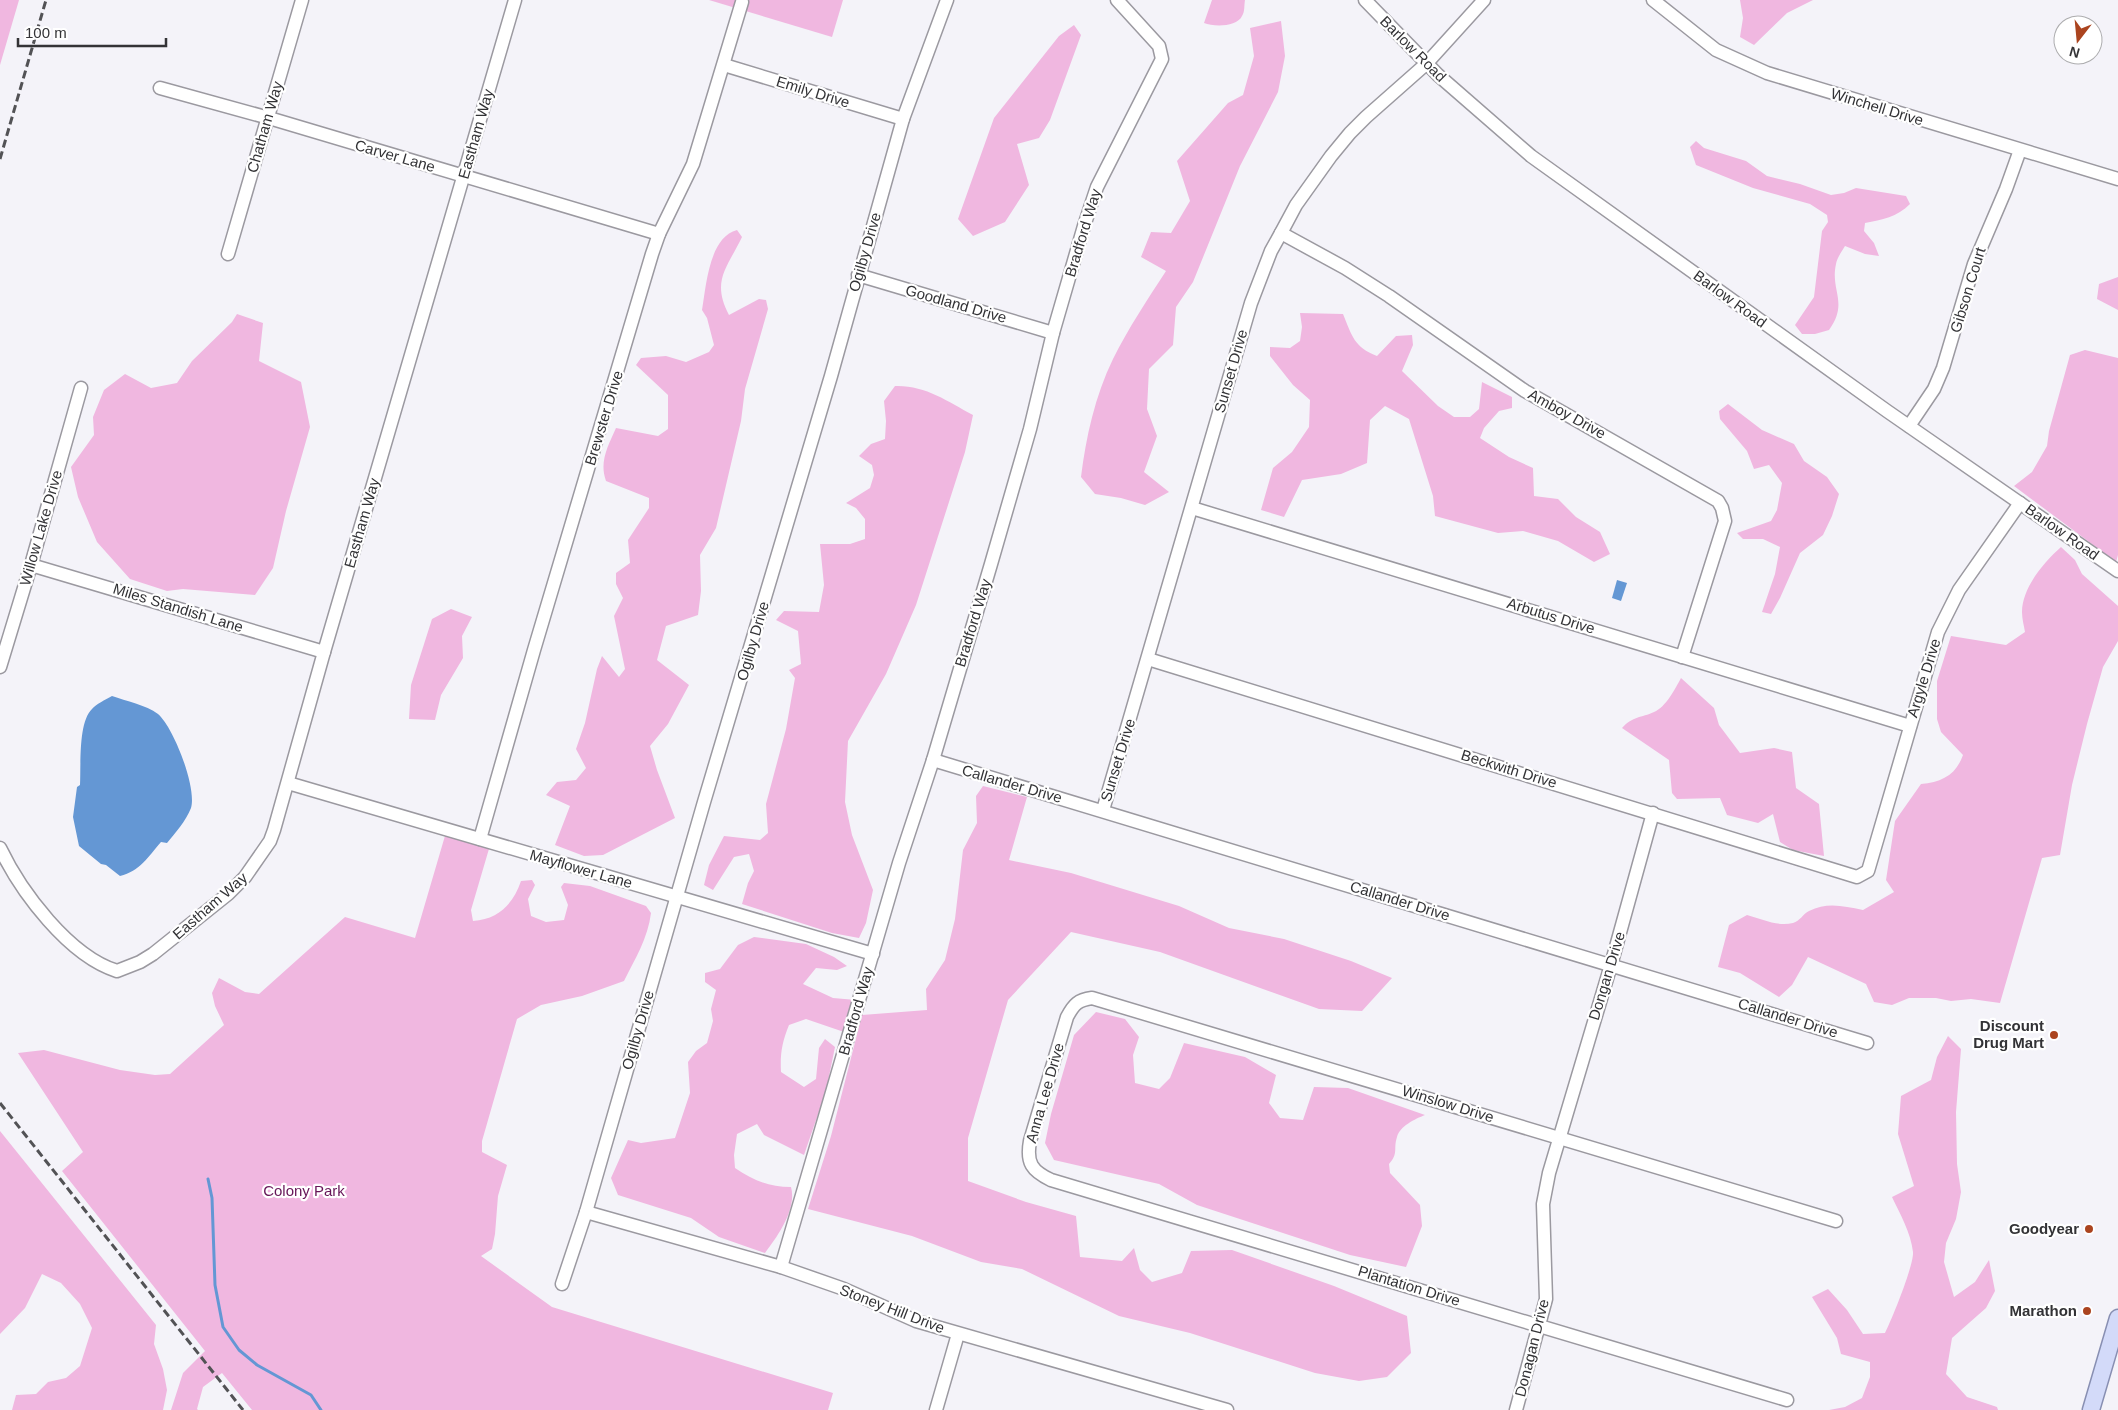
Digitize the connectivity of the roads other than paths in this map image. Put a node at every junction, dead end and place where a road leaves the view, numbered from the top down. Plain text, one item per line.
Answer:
1 (302, 0) edge
2 (515, 0) edge
3 (947, 0) edge
4 (1117, 0) edge
5 (1365, 0) edge
6 (1484, 0) edge
7 (1653, 0) edge
8 (742, 2) dead end
9 (1426, 64) junction
10 (724, 65) junction
11 (160, 88) dead end
12 (268, 118) junction
13 (903, 119) junction
14 (2020, 150) junction
15 (464, 176) junction
16 (2118, 180) edge
17 (1281, 233) junction
18 (659, 234) junction
19 (228, 254) dead end
20 (858, 275) junction
21 (1053, 333) junction
22 (82, 388) dead end
23 (1909, 426) junction
24 (2020, 503) junction
25 (1192, 508) junction
26 (32, 565) junction
27 (2118, 571) edge
28 (324, 652) junction
29 (1682, 657) junction
30 (1148, 659) junction
31 (0, 668) edge
32 (1910, 726) junction
33 (933, 760) junction
34 (288, 783) junction
35 (1103, 810) junction
36 (1653, 813) junction
37 (480, 839) junction
38 (0, 848) edge
39 (1868, 871) joint
40 (676, 897) junction
41 (873, 954) junction
42 (1611, 965) junction
43 (1067, 1017) joint
44 (1867, 1043) dead end
45 (1560, 1138) junction
46 (1033, 1168) joint
47 (586, 1212) junction
48 (1836, 1221) dead end
49 (781, 1268) junction
50 (562, 1284) dead end
51 (2118, 1318) edge
52 (1540, 1326) junction
53 (958, 1334) junction
54 (1787, 1400) dead end
55 (936, 1410) edge
56 (1227, 1410) edge
57 (1516, 1410) edge
58 (2091, 1410) edge

1 - 12 street, Chatham Way
2 - 15 street, Eastham Way
3 - 13 street, Ogilby Drive
4 - 21 street, Bradford Way
5 - 9 street, Barlow Road
6 - 9 street, Sunset Drive
7 - 14 street, Winchell Drive
8 - 10 street, Brewster Drive
9 - 17 street, Sunset Drive
9 - 23 street, Barlow Road
10 - 13 street, Emily Drive
10 - 18 street, Brewster Drive
11 - 12 street, Carver Lane
12 - 15 street, Carver Lane
12 - 19 street, Chatham Way
13 - 20 street, Ogilby Drive
14 - 16 street, Winchell Drive
14 - 23 street, Gibson Court
15 - 18 street, Carver Lane
15 - 28 street, Eastham Way
17 - 25 street, Sunset Drive
17 - 29 street, Amboy Drive
18 - 37 street, Brewster Drive
20 - 21 street, Goodland Drive
20 - 40 street, Ogilby Drive
21 - 33 street, Bradford Way
22 - 26 street, Willow Lake Drive
23 - 24 street, Barlow Road
24 - 27 street, Barlow Road
24 - 32 street, Argyle Drive
25 - 29 street, Arbutus Drive
25 - 30 street, Sunset Drive
26 - 28 street, Miles Standish Lane
26 - 31 street, Willow Lake Drive
28 - 34 street, Eastham Way
29 - 32 street, Arbutus Drive
30 - 35 street, Sunset Drive
30 - 36 street, Beckwith Drive
32 - 39 street, Argyle Drive
33 - 35 street, Callander Drive
33 - 41 street, Bradford Way
34 - 37 street, Mayflower Lane
34 - 38 street, Eastham Way
35 - 42 street, Callander Drive
36 - 39 street, Beckwith Drive
36 - 42 street, Dongan Drive
37 - 40 street, Mayflower Lane
40 - 41 street, Mayflower Lane
40 - 47 street, Ogilby Drive
41 - 49 street, Bradford Way
42 - 44 street, Callander Drive
42 - 45 street, Dongan Drive
43 - 45 street, Winslow Drive
43 - 46 street, Anna Lee Drive
45 - 48 street, Winslow Drive
45 - 52 street, Donagan Drive
46 - 52 street, Plantation Drive
47 - 49 street, Stoney Hill Drive
47 - 50 street, Ogilby Drive
49 - 53 street, Stoney Hill Drive
51 - 58 main road
52 - 54 street, Plantation Drive
52 - 57 street, Donagan Drive
53 - 55 street
53 - 56 street, Stoney Hill Drive

